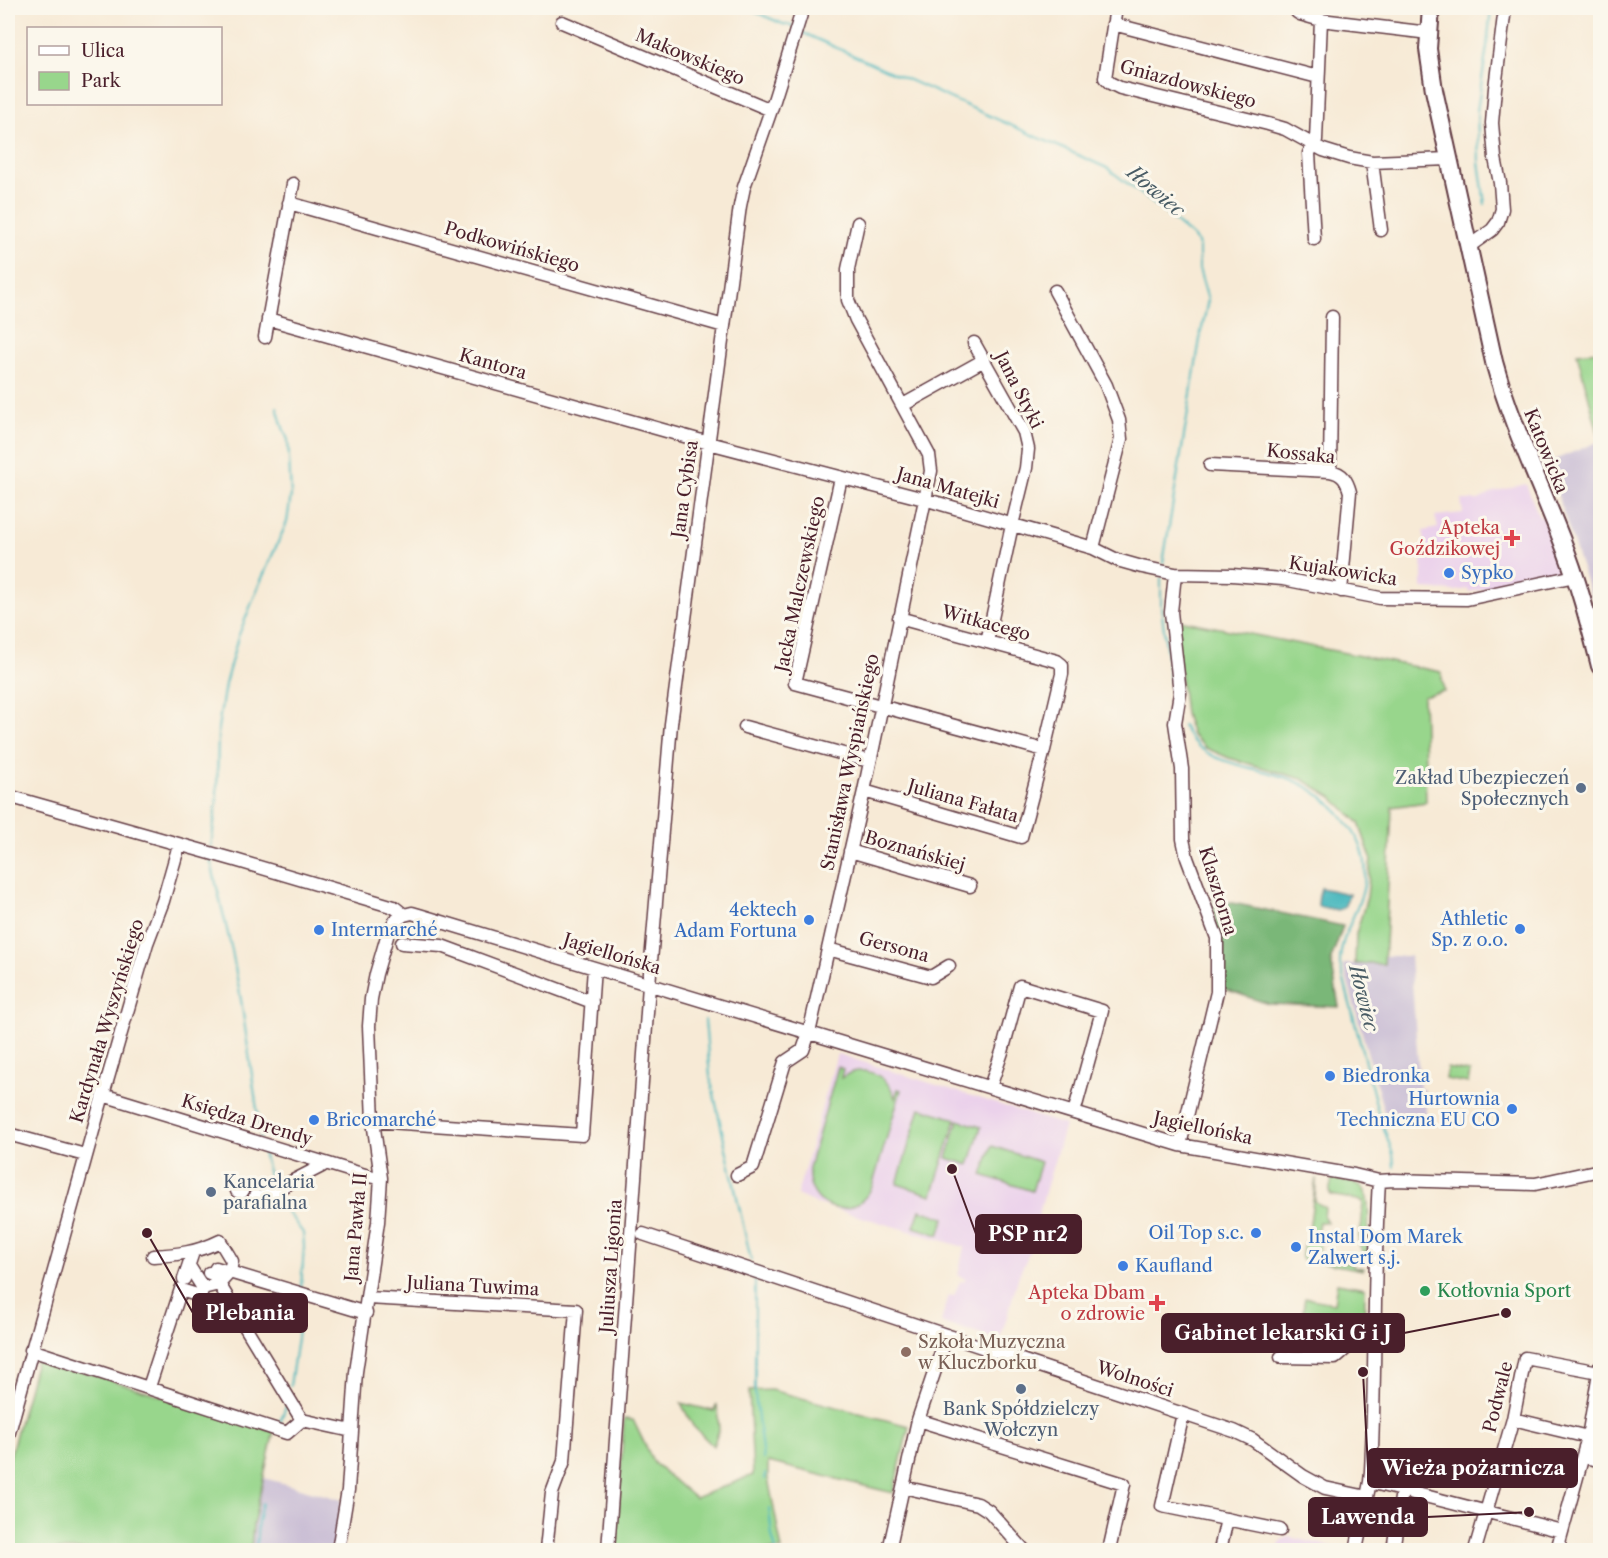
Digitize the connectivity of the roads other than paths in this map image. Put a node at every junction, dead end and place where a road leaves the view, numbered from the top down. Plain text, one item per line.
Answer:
1 (803, 8) edge
2 (1116, 8) edge
3 (1297, 8) edge
4 (1431, 8) edge
5 (1505, 8) edge
6 (1321, 20) junction
7 (562, 22) dead end
8 (1113, 24) junction
9 (1429, 33) junction
10 (1318, 77) junction
11 (771, 110) junction
12 (1313, 145) junction
13 (1449, 159) junction
14 (1372, 162) junction
15 (293, 184) dead end
16 (289, 202) junction
17 (858, 223) dead end
18 (1381, 230) dead end
19 (1314, 239) dead end
20 (1468, 247) junction
21 (1054, 291) dead end
22 (1332, 317) dead end
23 (268, 319) junction
24 (724, 326) junction
25 (265, 337) dead end
26 (974, 342) dead end
27 (984, 360) junction
28 (903, 405) junction
29 (709, 443) junction
30 (1210, 465) dead end
31 (1330, 471) junction
32 (841, 478) junction
33 (924, 499) junction
34 (1012, 525) junction
35 (1093, 548) junction
36 (1175, 574) junction
37 (1575, 576) junction
38 (1341, 591) junction
39 (899, 618) junction
40 (987, 642) junction
41 (1062, 664) joint
42 (1600, 666) edge
43 (880, 706) junction
44 (745, 727) dead end
45 (1044, 750) junction
46 (869, 761) junction
47 (864, 791) junction
48 (8, 796) edge
49 (179, 845) junction
50 (850, 851) junction
51 (970, 886) dead end
52 (404, 915) junction
53 (402, 943) dead end
54 (828, 948) junction
55 (949, 966) dead end
56 (594, 968) junction
57 (649, 984) junction
58 (592, 1002) junction
59 (809, 1033) junction
60 (990, 1088) junction
61 (103, 1095) junction
62 (1074, 1113) junction
63 (373, 1121) junction
64 (8, 1134) edge
65 (1180, 1145) junction
66 (85, 1155) junction
67 (323, 1162) junction
68 (1600, 1170) edge
69 (737, 1175) dead end
70 (381, 1178) junction
71 (1379, 1181) junction
72 (245, 1193) dead end
73 (643, 1234) dead end
74 (222, 1238) junction
75 (194, 1252) junction
76 (153, 1256) dead end
77 (189, 1266) junction
78 (211, 1270) junction
79 (230, 1272) junction
80 (183, 1286) junction
81 (204, 1288) junction
82 (368, 1298) junction
83 (366, 1313) junction
84 (947, 1335) junction
85 (1375, 1345) junction
86 (31, 1350) junction
87 (1281, 1357) dead end
88 (1600, 1369) edge
89 (149, 1388) junction
90 (1598, 1391) edge
91 (1183, 1414) junction
92 (1513, 1419) junction
93 (302, 1420) junction
94 (918, 1420) junction
95 (352, 1431) junction
96 (8, 1436) edge
97 (1587, 1442) junction
98 (1600, 1460) edge
99 (1370, 1482) junction
100 (903, 1486) junction
101 (1402, 1491) junction
102 (1367, 1497) junction
103 (1486, 1511) junction
104 (1227, 1519) junction
105 (1563, 1528) junction
106 (1280, 1530) dead end
107 (338, 1551) edge
108 (546, 1551) edge
109 (608, 1551) edge
110 (889, 1551) edge
111 (1024, 1551) edge
112 (1106, 1551) edge
113 (1220, 1551) edge
114 (1356, 1551) edge
115 (1393, 1551) edge
116 (1475, 1551) edge
117 (1557, 1551) edge

1 - 11 street, Jana Cybisa
2 - 8 street, Gniazdowskiego
3 - 6 street
4 - 9 main road, Katowicka
5 - 20 street
6 - 9 street
6 - 10 street
7 - 11 street, Makowskiego
8 - 10 street
8 - 12 street, Gniazdowskiego
9 - 13 main road, Katowicka
10 - 12 street
11 - 24 street, Jana Cybisa
12 - 14 street
12 - 19 street
13 - 14 street
13 - 20 main road, Katowicka
14 - 18 street
15 - 16 street
16 - 23 street
16 - 24 street, Podkowińskiego
17 - 28 street, Stanisława Wyspiańskiego
20 - 37 main road, Katowicka
21 - 35 street
22 - 31 street
23 - 25 street
23 - 29 street, Kantora
24 - 29 street, Jana Cybisa
26 - 27 street, Jana Styki
27 - 28 street
27 - 34 street, Jana Styki
28 - 33 street, Stanisława Wyspiańskiego
29 - 32 street, Jana Matejki
29 - 57 street, Jana Cybisa
30 - 31 street, Kossaka
31 - 38 street, Kossaka
32 - 33 street, Jana Matejki
32 - 43 street, Jacka Malczewskiego
33 - 34 street, Jana Matejki
33 - 39 street, Stanisława Wyspiańskiego
34 - 35 street, Jana Matejki
34 - 40 street, Jana Styki
35 - 36 street, Jana Matejki
36 - 38 street, Kujakowicka
36 - 65 street, Klasztorna
37 - 38 street, Kujakowicka
37 - 42 main road, Katowicka
39 - 40 street, Witkacego
39 - 43 street, Stanisława Wyspiańskiego
40 - 41 street, Witkacego
41 - 45 street, Juliana Fałata
43 - 45 street
43 - 46 street, Stanisława Wyspiańskiego
44 - 46 street
45 - 47 street, Juliana Fałata
46 - 47 street, Stanisława Wyspiańskiego
47 - 50 street, Stanisława Wyspiańskiego
48 - 49 street
49 - 52 street
49 - 61 street, Kardynała Wyszyńskiego
50 - 51 street, Boznańskiej
50 - 54 street, Stanisława Wyspiańskiego
52 - 56 street, Jagiellońska
52 - 63 street, Jana Pawła II
53 - 58 street
54 - 55 street, Gersona
54 - 59 street, Stanisława Wyspiańskiego
56 - 57 street, Jagiellońska
56 - 58 street
57 - 59 street, Jagiellońska
57 - 109 street, Juliusza Ligonia
58 - 63 street
59 - 60 street, Jagiellońska
59 - 69 street
60 - 62 street, Jagiellońska
60 - 62 street
61 - 66 street, Kardynała Wyszyńskiego
61 - 67 street, Księdza Drendy
62 - 65 street, Jagiellońska
63 - 70 street, Jana Pawła II
64 - 66 street
65 - 71 street, Jagiellońska
66 - 86 street, Kardynała Wyszyńskiego
67 - 70 street, Księdza Drendy
67 - 72 street
68 - 71 street, Jagiellońska
70 - 82 street, Jana Pawła II
71 - 85 street
73 - 84 street, Wolności
74 - 75 street
74 - 78 street
74 - 79 street
75 - 76 street
75 - 77 street
75 - 78 street
77 - 80 street
77 - 81 street
78 - 79 street
78 - 81 street
78 - 93 street
79 - 83 street
80 - 81 street
80 - 89 street
82 - 83 street, Jana Pawła II
82 - 108 street, Juliana Tuwima
83 - 95 street, Jana Pawła II
84 - 91 street, Wolności
84 - 94 street
85 - 87 street
85 - 99 street
86 - 89 street
86 - 96 street, Kardynała Wyszyńskiego
88 - 90 street
88 - 92 street, Podwale
89 - 93 street
90 - 97 street
91 - 102 street, Wolności
91 - 104 street
92 - 97 street
92 - 103 street, Podwale
93 - 95 street
94 - 100 street
94 - 112 street
95 - 107 street, Jana Pawła II
97 - 98 street
97 - 105 street
99 - 101 street
99 - 102 street
100 - 110 street
100 - 111 street
101 - 103 street
101 - 115 street
102 - 114 street
103 - 105 street
103 - 116 street, Podwale
104 - 106 street
104 - 113 street
105 - 117 street

